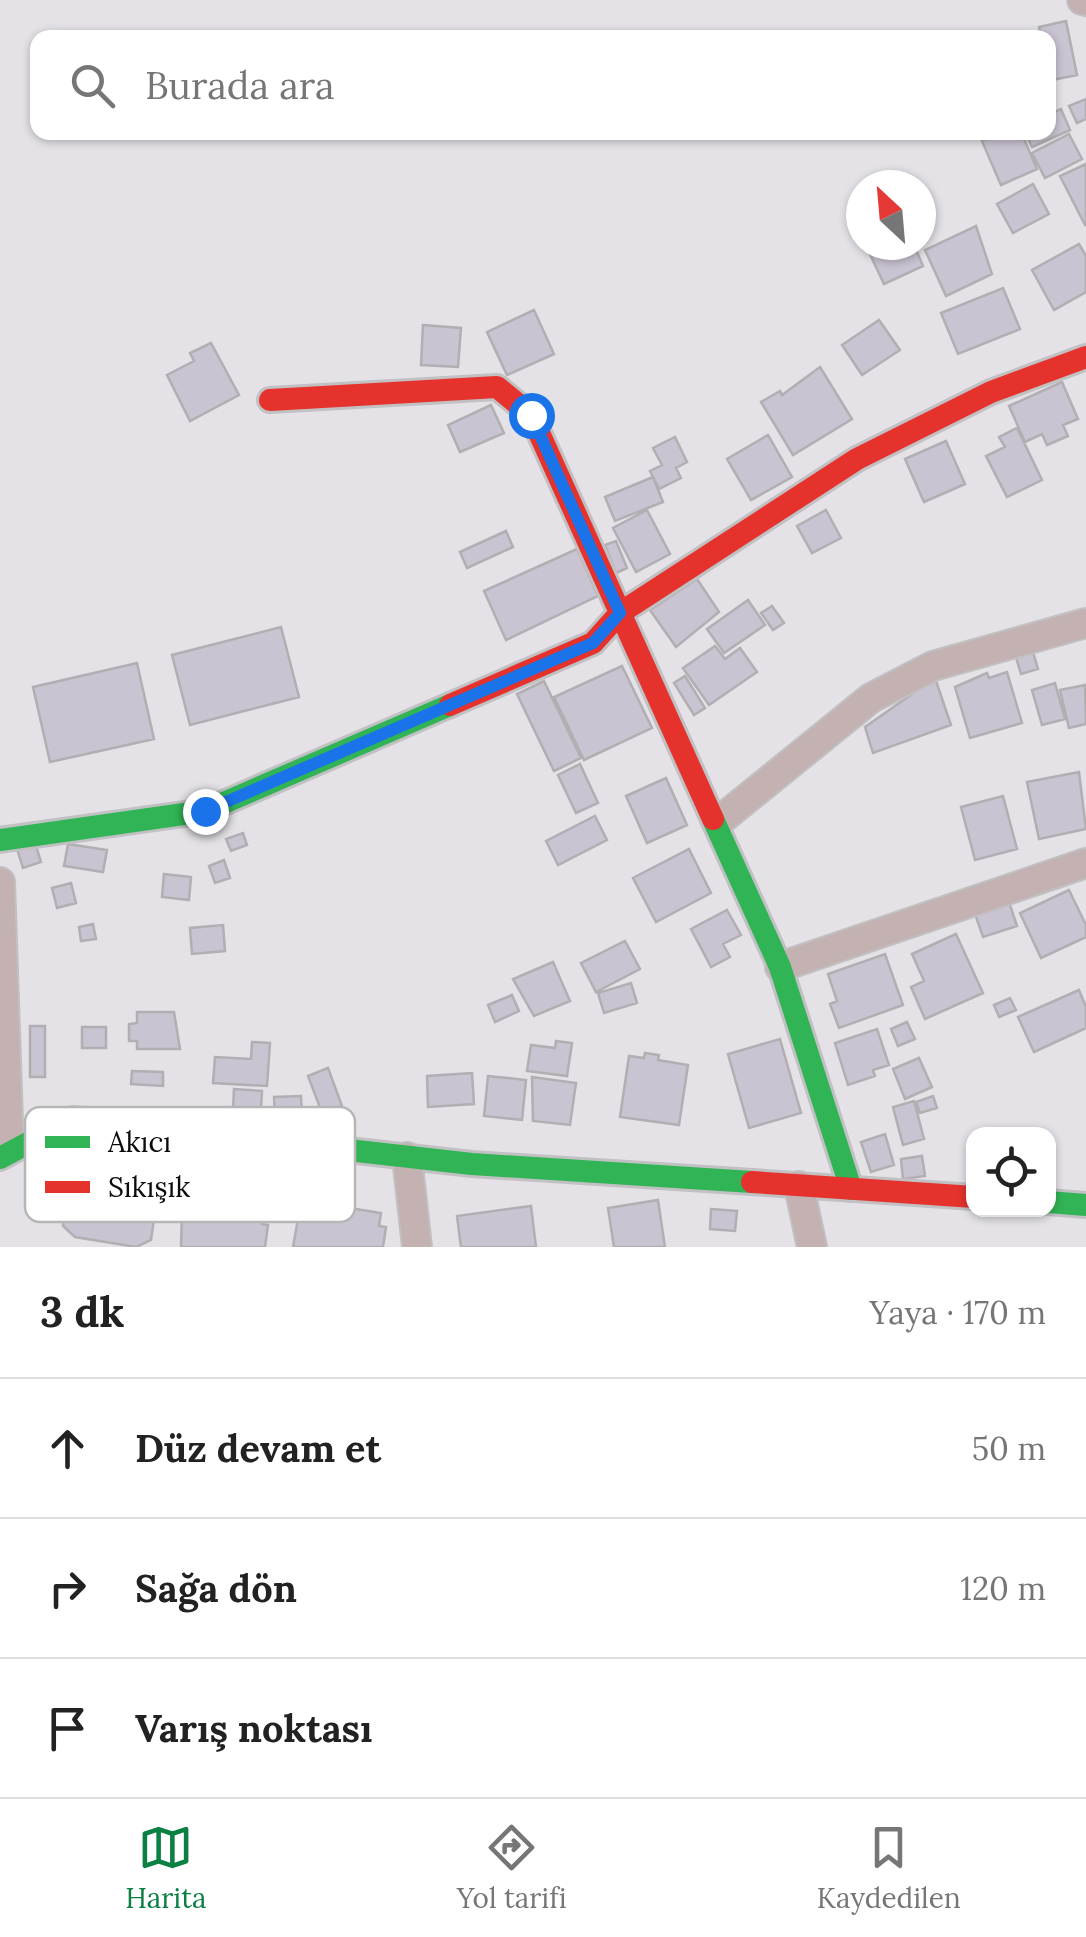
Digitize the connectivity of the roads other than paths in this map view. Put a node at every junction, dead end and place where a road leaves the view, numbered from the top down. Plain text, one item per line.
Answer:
1 (1086, 358) edge
2 (270, 400) dead end
3 (620, 613) junction
4 (1086, 623) edge
5 (718, 822) junction
6 (0, 840) edge
7 (1086, 862) edge
8 (0, 882) edge
9 (780, 967) junction
10 (355, 1151) edge
11 (4, 1154) edge
12 (407, 1157) junction
13 (798, 1186) junction
14 (851, 1189) junction
15 (966, 1196) edge
16 (1056, 1202) edge
17 (1086, 1204) edge
18 (417, 1247) edge
19 (812, 1247) edge

1 - 3 street
2 - 3 street
3 - 5 street
3 - 6 street
4 - 5 street
5 - 9 street
7 - 9 street
8 - 11 street
9 - 14 street
10 - 12 street
12 - 13 street
12 - 18 street
13 - 14 street
13 - 19 street
14 - 15 street
16 - 17 street

